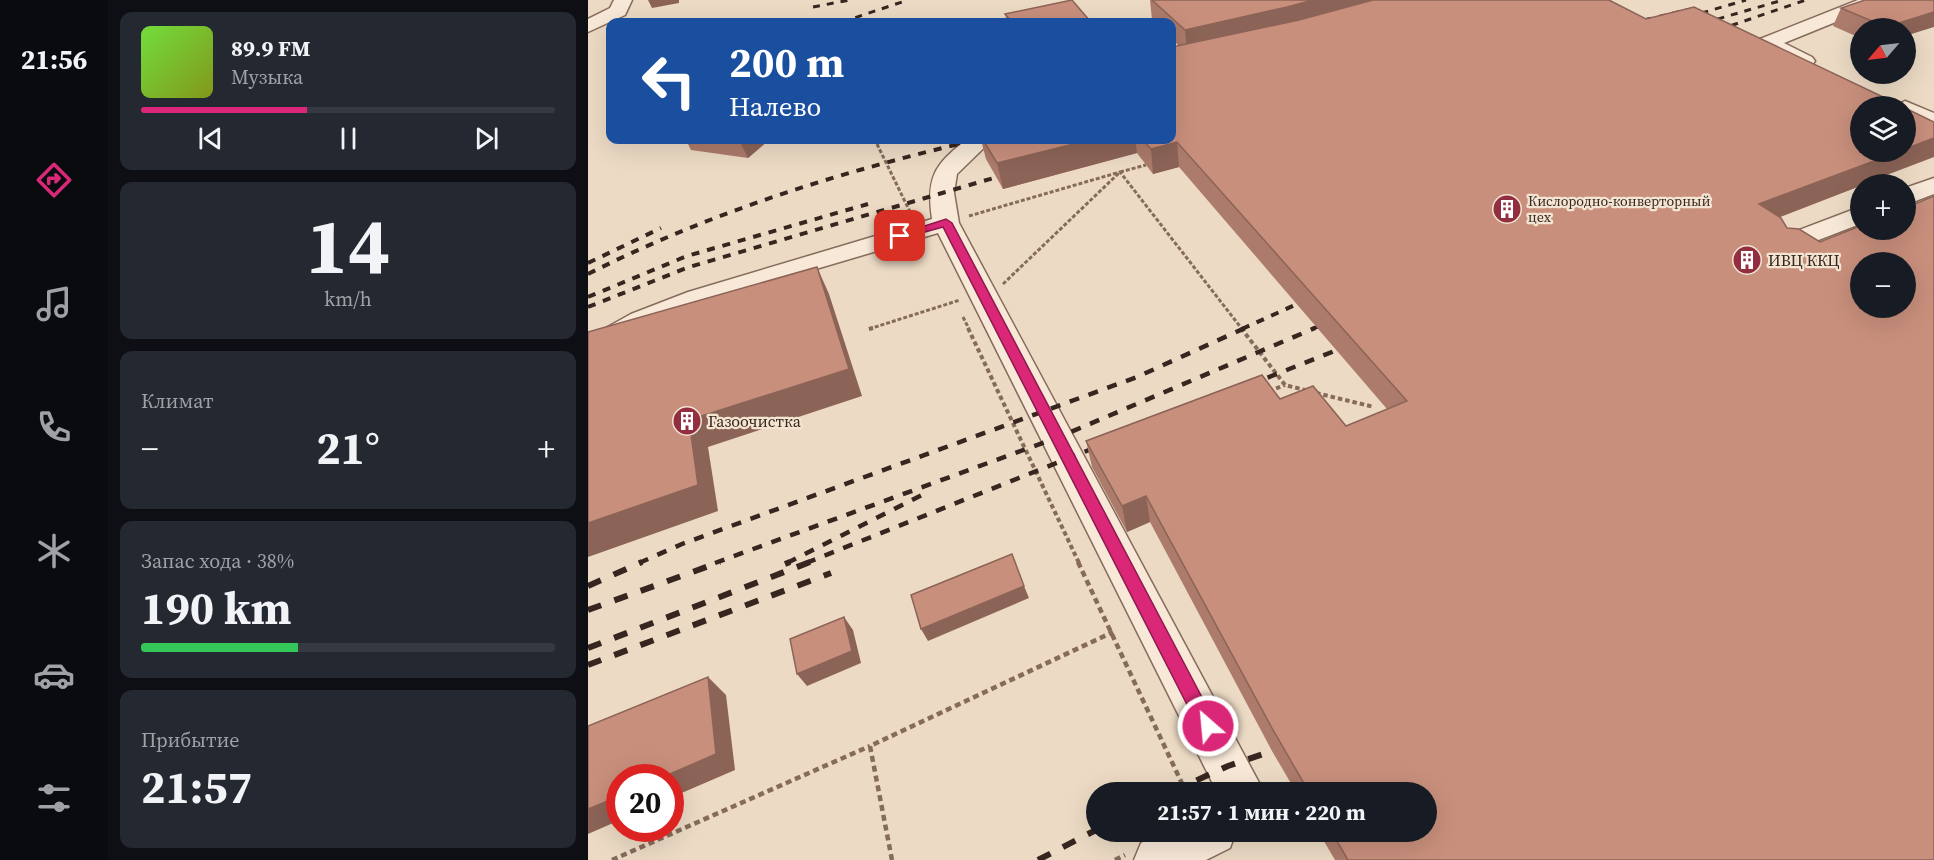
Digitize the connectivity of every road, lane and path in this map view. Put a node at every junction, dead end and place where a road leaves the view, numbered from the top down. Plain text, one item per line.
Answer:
1 (623, 0) edge
2 (1874, 0) edge
3 (588, 26) edge
4 (1819, 67) edge
5 (1916, 113) edge
6 (1934, 122) edge
7 (877, 144) edge
8 (975, 144) edge
9 (1146, 165) edge
10 (1120, 172) junction
11 (1934, 185) edge
12 (1916, 192) edge
13 (1850, 219) edge
14 (934, 226) junction
15 (1782, 246) edge
16 (951, 291) dead end
17 (969, 297) junction
18 (869, 329) dead end
19 (588, 352) edge
20 (1285, 385) junction
21 (1263, 393) edge
22 (1374, 407) dead end
23 (1113, 632) junction
24 (870, 746) junction
25 (1181, 782) edge
26 (1236, 782) edge
27 (1192, 842) edge
28 (612, 860) edge
29 (892, 860) edge
30 (1158, 860) edge

1 - 3 lane
2 - 4 lane
5 - 6 lane
7 - 14 path
8 - 14 lane
9 - 10 path
10 - 14 path
10 - 17 path
10 - 20 path
11 - 12 lane
13 - 15 lane
14 - 17 lane
14 - 19 lane
16 - 17 path
17 - 18 path
17 - 23 path
17 - 26 lane
20 - 21 path
20 - 22 path
23 - 24 path
23 - 25 path
24 - 28 path
24 - 29 path
27 - 30 lane

